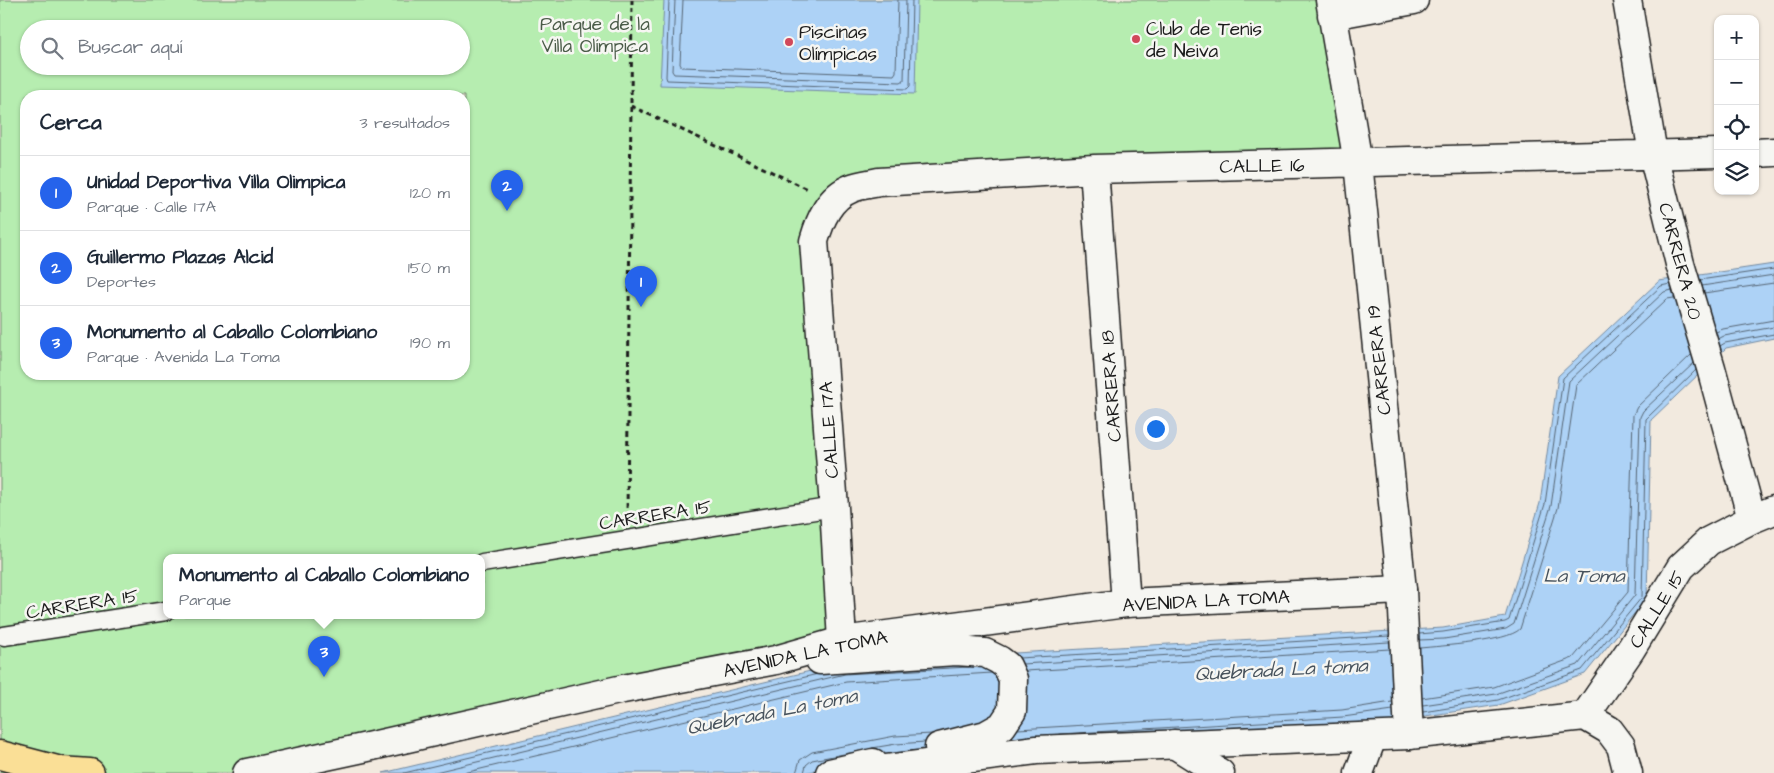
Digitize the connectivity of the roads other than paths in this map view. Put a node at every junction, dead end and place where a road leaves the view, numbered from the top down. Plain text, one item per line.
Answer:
1 (1414, 0) edge
2 (1627, 0) edge
3 (1331, 7) edge
4 (1774, 152) edge
5 (1714, 153) edge
6 (1759, 153) edge
7 (1653, 154) junction
8 (1358, 163) junction
9 (1094, 169) junction
10 (827, 210) joint
11 (834, 507) junction
12 (1763, 515) edge
13 (485, 563) edge
14 (1402, 590) junction
15 (1126, 603) junction
16 (163, 611) edge
17 (4, 636) dead end
18 (842, 641) junction
19 (776, 660) junction
20 (1585, 716) junction
21 (1408, 728) junction
22 (1372, 738) junction
23 (1174, 744) junction
24 (0, 755) edge
25 (891, 770) edge
26 (90, 773) edge
27 (247, 773) edge
28 (830, 773) edge
29 (855, 773) edge
30 (1220, 773) edge
31 (1359, 773) edge
32 (1628, 773) edge

1 - 3 street
2 - 7 street, CARRERA 20
3 - 8 street, CARRERA 19
4 - 6 street
5 - 7 street, CALLE 16
7 - 8 street, CALLE 16
7 - 12 street, CARRERA 20
8 - 9 street, CALLE 16
8 - 14 street, CARRERA 19
9 - 10 street, CALLE 16
9 - 15 street, CARRERA 18
10 - 11 street, CALLE 17A
11 - 13 lane, CARRERA 15
11 - 18 street, CALLE 17A
12 - 20 street, CALLE 15
14 - 15 street, AVENIDA LA TOMA
14 - 21 street, CARRERA 19
15 - 18 street, AVENIDA LA TOMA
16 - 17 lane, CARRERA 15
18 - 19 street, AVENIDA LA TOMA
19 - 27 street, AVENIDA LA TOMA
19 - 28 street
20 - 21 street
20 - 32 street
21 - 22 street
22 - 23 street
22 - 31 street
23 - 25 street
23 - 30 street
24 - 26 main road
25 - 29 street

